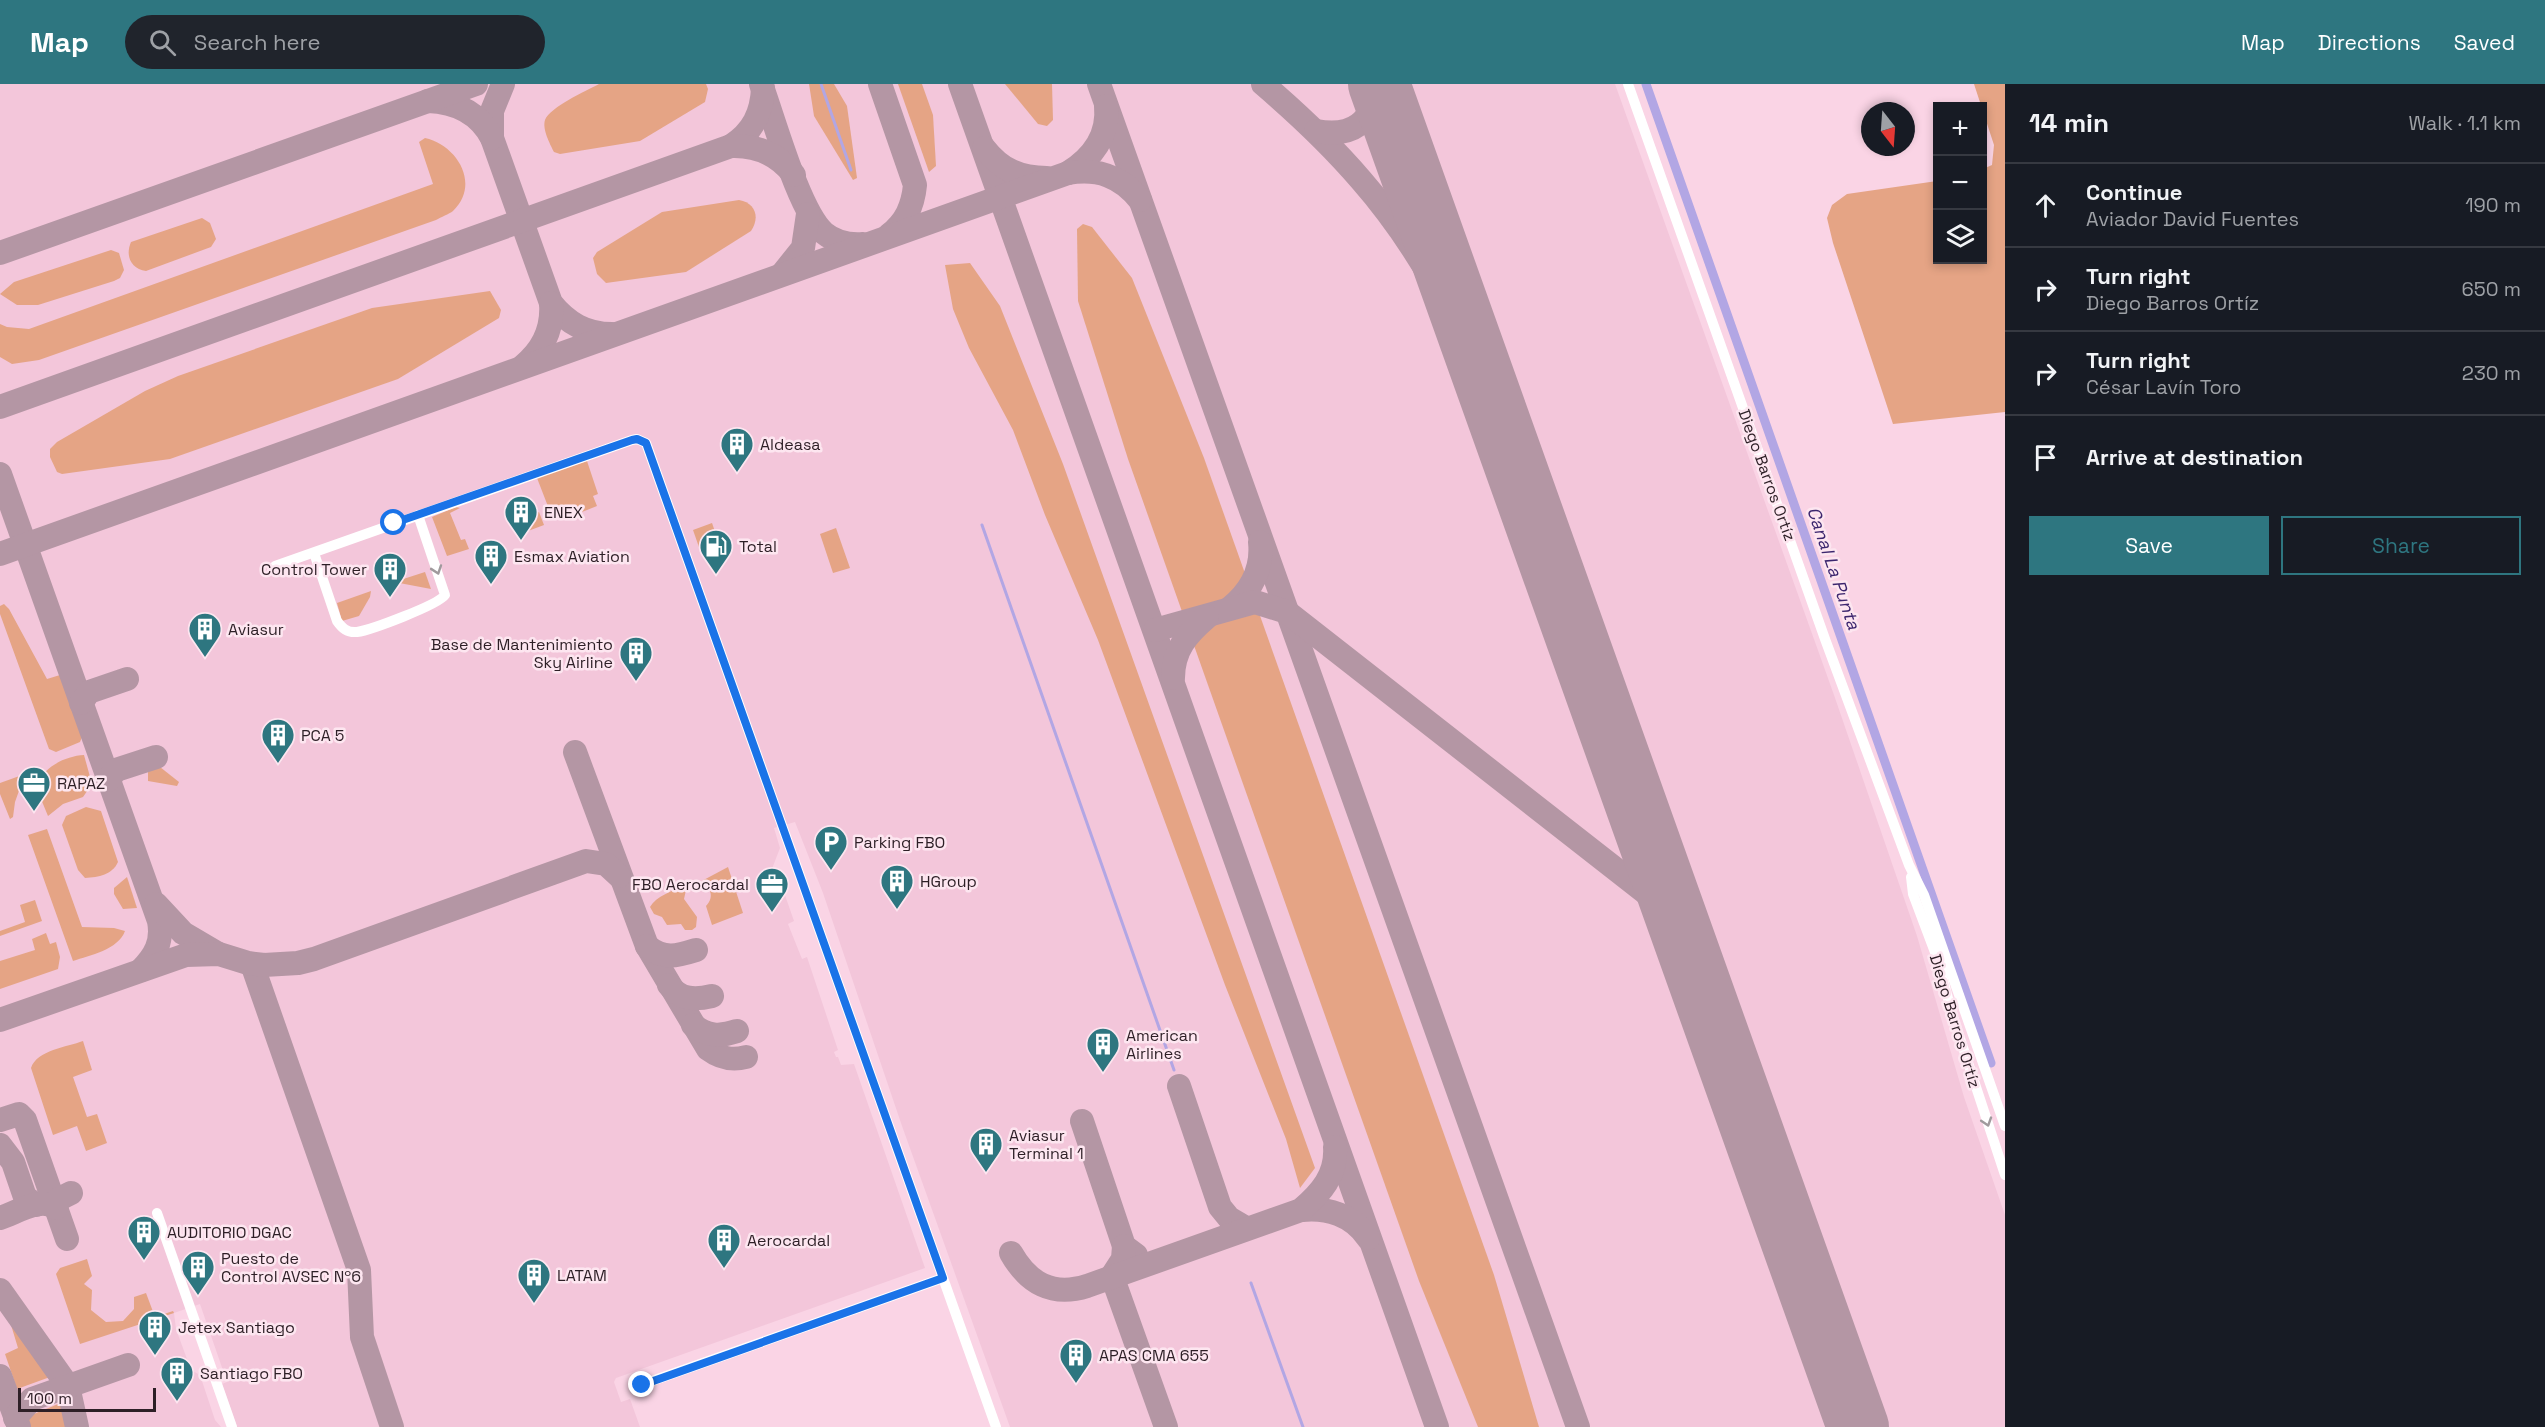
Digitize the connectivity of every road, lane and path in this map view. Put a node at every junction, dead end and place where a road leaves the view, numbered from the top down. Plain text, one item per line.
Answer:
1 (1628, 84) edge
2 (418, 515) junction
3 (314, 553) junction
4 (274, 566) dead end
5 (1909, 865) junction
6 (2005, 1126) edge
7 (2005, 1176) edge
8 (156, 1213) dead end
9 (943, 1278) junction
10 (635, 1388) dead end
11 (232, 1427) edge
12 (996, 1427) edge

1 - 5 street, Diego Barros Ortíz
2 - 3 street
2 -> 3 street
2 - 9 street
3 - 4 street
5 - 6 street, Diego Barros Ortíz
5 -> 7 street, Diego Barros Ortíz
8 - 11 street
9 - 10 street
9 - 12 street

